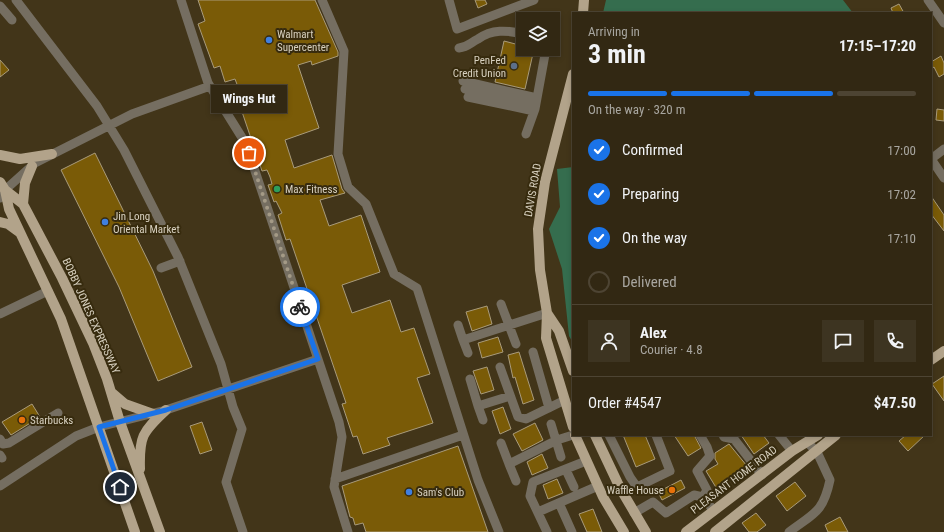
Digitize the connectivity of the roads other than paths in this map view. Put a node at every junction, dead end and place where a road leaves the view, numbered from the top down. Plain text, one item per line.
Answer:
1 (16, 0) edge
2 (181, 0) edge
3 (322, 0) edge
4 (449, 0) edge
5 (534, 0) edge
6 (584, 0) edge
7 (928, 0) edge
8 (0, 6) edge
9 (583, 12) edge
10 (12, 20) dead end
11 (944, 23) edge
12 (516, 33) edge
13 (459, 48) dead end
14 (545, 56) edge
15 (572, 78) edge
16 (210, 86) junction
17 (535, 104) junction
18 (109, 125) junction
19 (526, 134) dead end
20 (944, 149) edge
21 (52, 154) junction
22 (0, 155) edge
23 (932, 158) edge
24 (932, 160) edge
25 (32, 166) junction
26 (944, 178) edge
27 (2, 190) edge
28 (23, 204) junction
29 (0, 222) edge
30 (22, 234) junction
31 (180, 261) junction
32 (161, 268) dead end
33 (48, 291) junction
34 (501, 304) dead end
35 (547, 313) junction
36 (0, 314) edge
37 (458, 325) dead end
38 (509, 325) junction
39 (463, 340) junction
40 (516, 344) dead end
41 (944, 351) edge
42 (533, 352) dead end
43 (468, 353) dead end
44 (318, 359) junction
45 (932, 359) edge
46 (500, 367) dead end
47 (572, 368) edge
48 (470, 379) dead end
49 (229, 389) junction
50 (111, 392) junction
51 (510, 396) junction
52 (565, 400) junction
53 (478, 406) junction
54 (550, 408) junction
55 (166, 410) junction
56 (58, 413) dead end
57 (153, 414) junction
58 (483, 420) dead end
59 (120, 422) junction
60 (572, 423) edge
61 (551, 424) dead end
62 (99, 427) junction
63 (464, 435) junction
64 (572, 436) edge
65 (574, 436) edge
66 (595, 436) edge
67 (610, 436) edge
68 (656, 436) edge
69 (701, 436) edge
70 (724, 436) edge
71 (780, 436) edge
72 (816, 436) edge
73 (835, 436) edge
74 (0, 438) edge
75 (557, 440) junction
76 (807, 442) junction
77 (501, 443) dead end
78 (792, 452) junction
79 (817, 452) junction
80 (561, 457) dead end
81 (586, 461) junction
82 (509, 464) junction
83 (566, 470) junction
84 (762, 475) junction
85 (630, 477) junction
86 (140, 479) junction
87 (335, 479) junction
88 (516, 481) dead end
89 (618, 484) junction
90 (0, 486) edge
91 (598, 486) junction
92 (574, 487) dead end
93 (703, 497) junction
94 (559, 503) junction
95 (714, 511) junction
96 (538, 512) junction
97 (634, 513) junction
98 (798, 529) edge
99 (135, 532) edge
100 (160, 532) edge
101 (243, 532) edge
102 (348, 532) edge
103 (499, 532) edge
104 (547, 532) edge
105 (572, 532) edge
106 (624, 532) edge
107 (646, 532) edge
108 (686, 532) edge
109 (716, 532) edge
110 (789, 532) edge

1 - 18 street
2 - 16 street
3 - 63 street
4 - 5 street
6 - 9 main road
7 - 11 street
8 - 10 street
12 - 13 street
14 - 17 street
15 - 35 main road, DAVIS ROAD
16 - 18 street
16 - 44 street
17 - 17 street
17 - 19 street
18 - 21 street
18 - 31 street
20 - 23 street
21 - 22 main road
21 - 25 street
24 - 26 street
25 - 27 street
25 - 28 main road
27 - 28 main road, BOBBY JONES EXPRESSWAY
27 - 30 main road
28 - 50 main road, BOBBY JONES EXPRESSWAY
29 - 30 main road
30 - 33 main road
31 - 32 street
31 - 49 street
33 - 36 street
33 - 62 main road
34 - 38 street
35 - 38 street
35 - 47 main road, DAVIS ROAD
35 - 52 main road, DAVIS ROAD
37 - 39 street
38 - 39 street
38 - 40 street
39 - 43 street
41 - 45 main road
42 - 54 street
44 - 49 street
44 - 87 street
46 - 51 street
48 - 53 street
49 - 55 street
49 - 101 street
50 - 57 main road
50 - 59 main road, BOBBY JONES EXPRESSWAY
51 - 53 street
51 - 54 street
52 - 54 street
52 - 60 main road, DAVIS ROAD
53 - 58 street
55 - 57 street
55 - 86 main road
56 - 74 street
57 - 59 street
59 - 62 street
59 - 86 main road, BOBBY JONES EXPRESSWAY
61 - 75 street
62 - 90 street
62 - 99 main road
63 - 87 street
63 - 103 street
64 - 75 street
65 - 81 main road
66 - 89 main road
67 - 85 street
68 - 85 street
69 - 93 street
70 - 84 street
71 - 78 street
72 - 76 main road, PLEASANT HOME ROAD
73 - 79 main road
75 - 80 street
75 - 82 street
76 - 78 main road, PLEASANT HOME ROAD
76 - 79 street
77 - 82 street
78 - 84 main road, PLEASANT HOME ROAD
79 - 98 street
79 - 109 main road
81 - 83 street
81 - 91 main road
82 - 88 street
83 - 92 street
83 - 96 street
84 - 95 main road, PLEASANT HOME ROAD
85 - 89 street
86 - 100 main road, BOBBY JONES EXPRESSWAY
87 - 102 street
89 - 97 main road
91 - 94 street
91 - 106 main road
93 - 95 street
93 - 97 street
94 - 96 street
94 - 105 street
95 - 108 main road, PLEASANT HOME ROAD
96 - 104 street
97 - 107 main road
98 - 110 street

